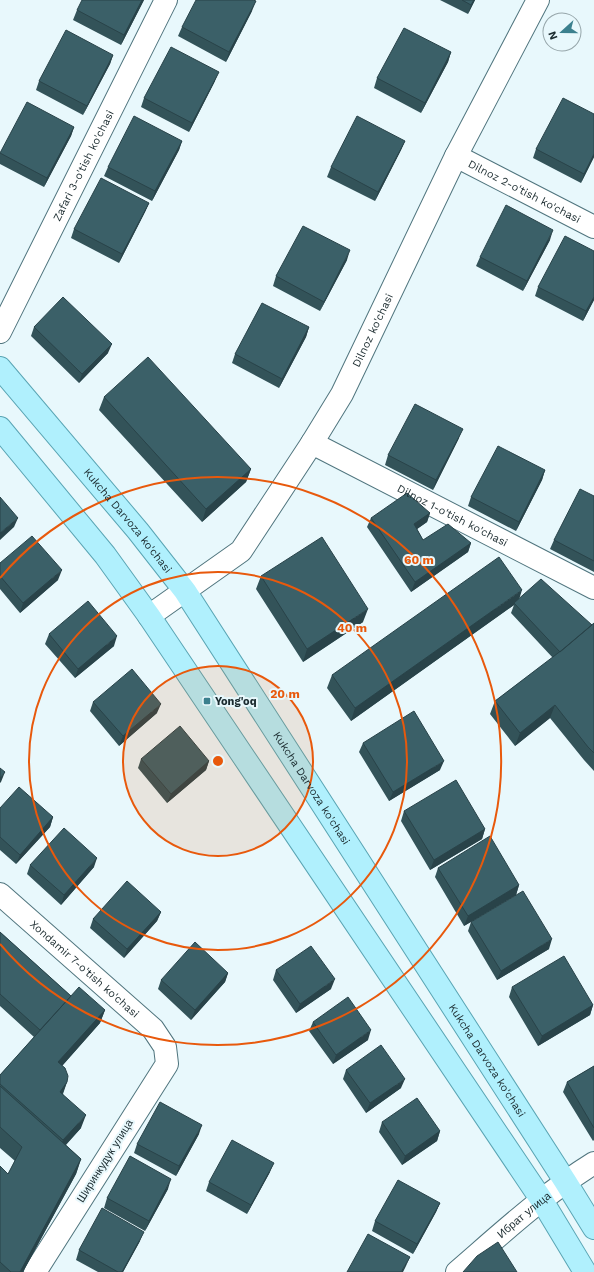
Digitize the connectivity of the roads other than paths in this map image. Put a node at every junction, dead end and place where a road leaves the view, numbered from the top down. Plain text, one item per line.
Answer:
1 (166, 0) edge
2 (538, 0) edge
3 (456, 156) junction
4 (594, 227) edge
5 (0, 332) edge
6 (0, 368) edge
7 (0, 428) edge
8 (312, 443) junction
9 (594, 588) edge
10 (185, 591) junction
11 (149, 616) junction
12 (0, 894) edge
13 (165, 1047) joint
14 (594, 1163) edge
15 (565, 1180) junction
16 (542, 1199) junction
17 (594, 1228) edge
18 (35, 1272) edge
19 (457, 1272) edge
20 (585, 1272) edge

1 - 5 street, Zafari 3-o'tish ko'chasi
2 - 3 street, Dilnoz ko'chasi
3 - 4 street, Dilnoz 2-o'tish ko'chasi
3 - 8 street, Dilnoz ko'chasi
6 - 10 main road, Kukcha Darvoza ko'chasi
7 - 11 main road
8 - 9 street, Dilnoz 1-o'tish ko'chasi
8 - 10 street, Dilnoz ko'chasi
10 - 11 street, Dilnoz ko'chasi
10 - 15 main road, Kukcha Darvoza ko'chasi
11 - 16 main road
12 - 13 street, Xondamir 7-o'tish ko'chasi
13 - 18 street, Ширинкудук улица
14 - 15 street, Ибрат улица
15 - 16 street, Ибрат улица
15 - 17 main road, Kukcha Darvoza ko'chasi
16 - 19 street, Ибрат улица
16 - 20 main road

